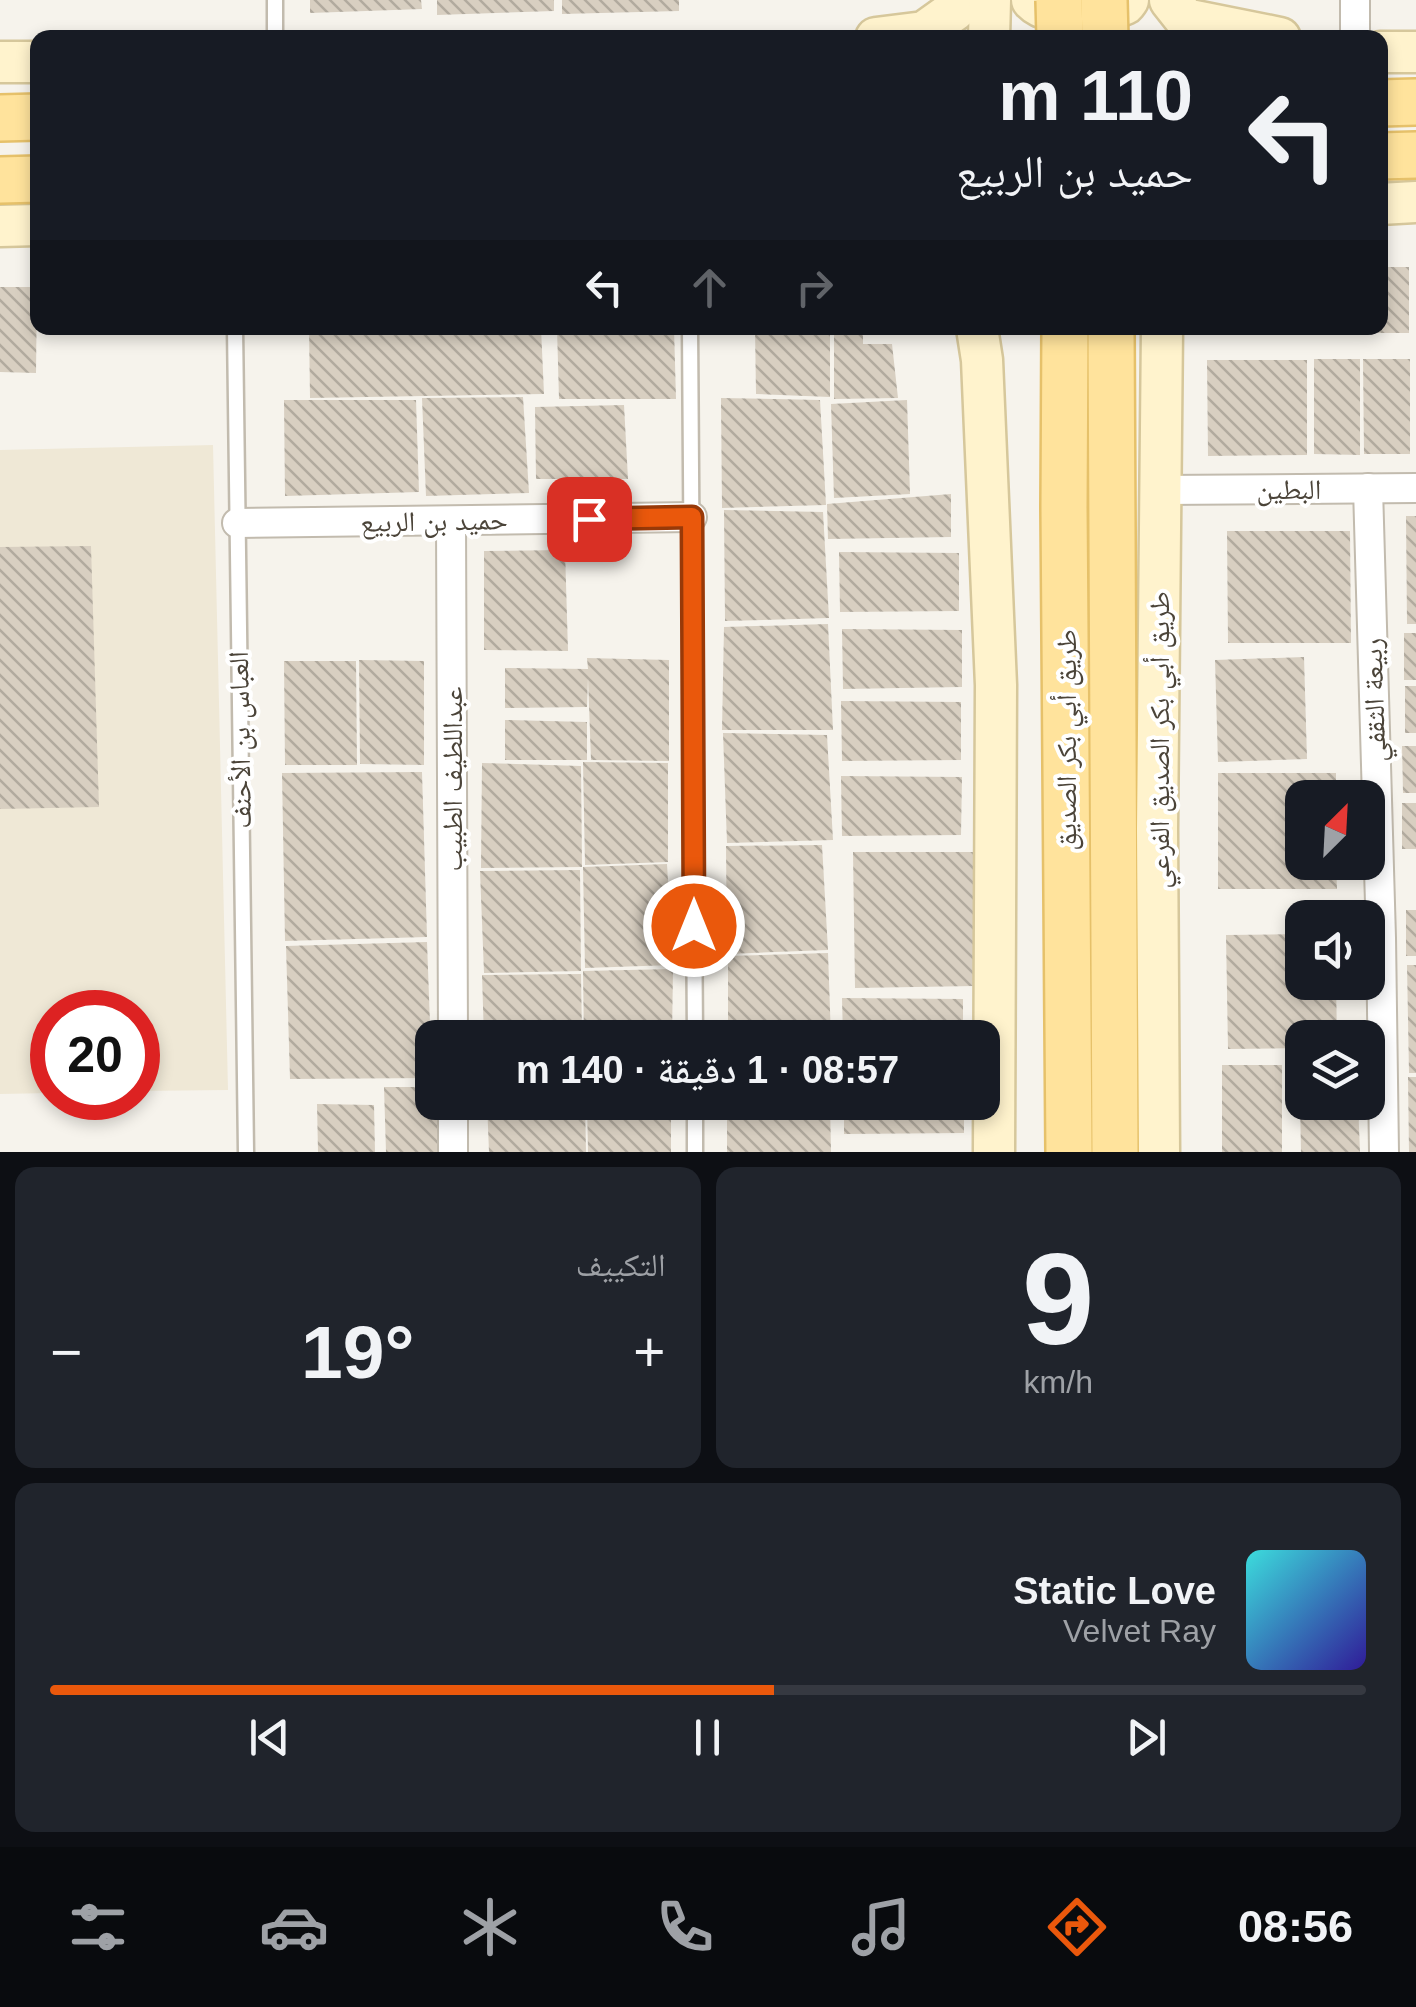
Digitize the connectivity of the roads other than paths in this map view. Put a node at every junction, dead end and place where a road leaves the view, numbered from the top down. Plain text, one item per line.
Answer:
1 (275, 0) edge
2 (956, 0) edge
3 (990, 0) edge
4 (1032, 0) edge
5 (1059, 0) edge
6 (1104, 0) edge
7 (1128, 0) edge
8 (1159, 0) edge
9 (1170, 0) edge
10 (1355, 0) edge
11 (275, 30) edge
12 (927, 30) edge
13 (989, 30) edge
14 (1060, 30) edge
15 (1105, 30) edge
16 (1161, 30) edge
17 (1242, 30) edge
18 (1356, 30) edge
19 (1388, 52) edge
20 (1416, 52) edge
21 (0, 62) edge
22 (30, 62) edge
23 (1416, 102) edge
24 (1388, 103) edge
25 (30, 117) edge
26 (0, 118) edge
27 (1416, 155) edge
28 (1388, 156) edge
29 (30, 179) edge
30 (0, 180) edge
31 (30, 225) edge
32 (0, 226) edge
33 (235, 335) edge
34 (690, 335) edge
35 (1066, 335) edge
36 (1111, 335) edge
37 (1161, 335) edge
38 (983, 336) edge
39 (1368, 488) junction
40 (1416, 488) edge
41 (1162, 490) junction
42 (692, 517) junction
43 (451, 521) junction
44 (236, 523) junction
45 (453, 1020) edge
46 (694, 1020) edge
47 (453, 1120) edge
48 (695, 1120) edge
49 (246, 1152) edge
50 (454, 1152) edge
51 (695, 1152) edge
52 (994, 1152) edge
53 (1069, 1152) edge
54 (1115, 1152) edge
55 (1160, 1152) edge
56 (1384, 1152) edge

1 - 11 lane
2 - 12 street
3 - 13 street
4 - 7 street
5 - 14 main road, bridge
6 - 15 main road, bridge
8 - 16 street
9 - 17 street
10 - 18 street
19 - 20 street
21 - 22 street
23 - 24 main road
25 - 26 main road
27 - 28 main road
29 - 30 main road
31 - 32 street
33 - 44 lane, العباس بن الأحنف
34 - 42 lane
35 - 53 main road, طريق أبي بكر الصديق
36 - 54 main road, طريق أبي بكر الصديق
37 - 41 street, طريق أبي بكر الصديق الفرعي
38 - 52 street
39 - 40 street, البطين
39 - 41 street, البطين
39 - 56 street, ربيعة الثقفي
41 - 55 street, طريق أبي بكر الصديق الفرعي
42 - 43 street, حميد بن الربيع
42 - 46 lane
43 - 44 street, حميد بن الربيع
43 - 45 street, عبداللطيف الطبيب
44 - 49 lane, العباس بن الأحنف
47 - 50 street
48 - 51 lane

